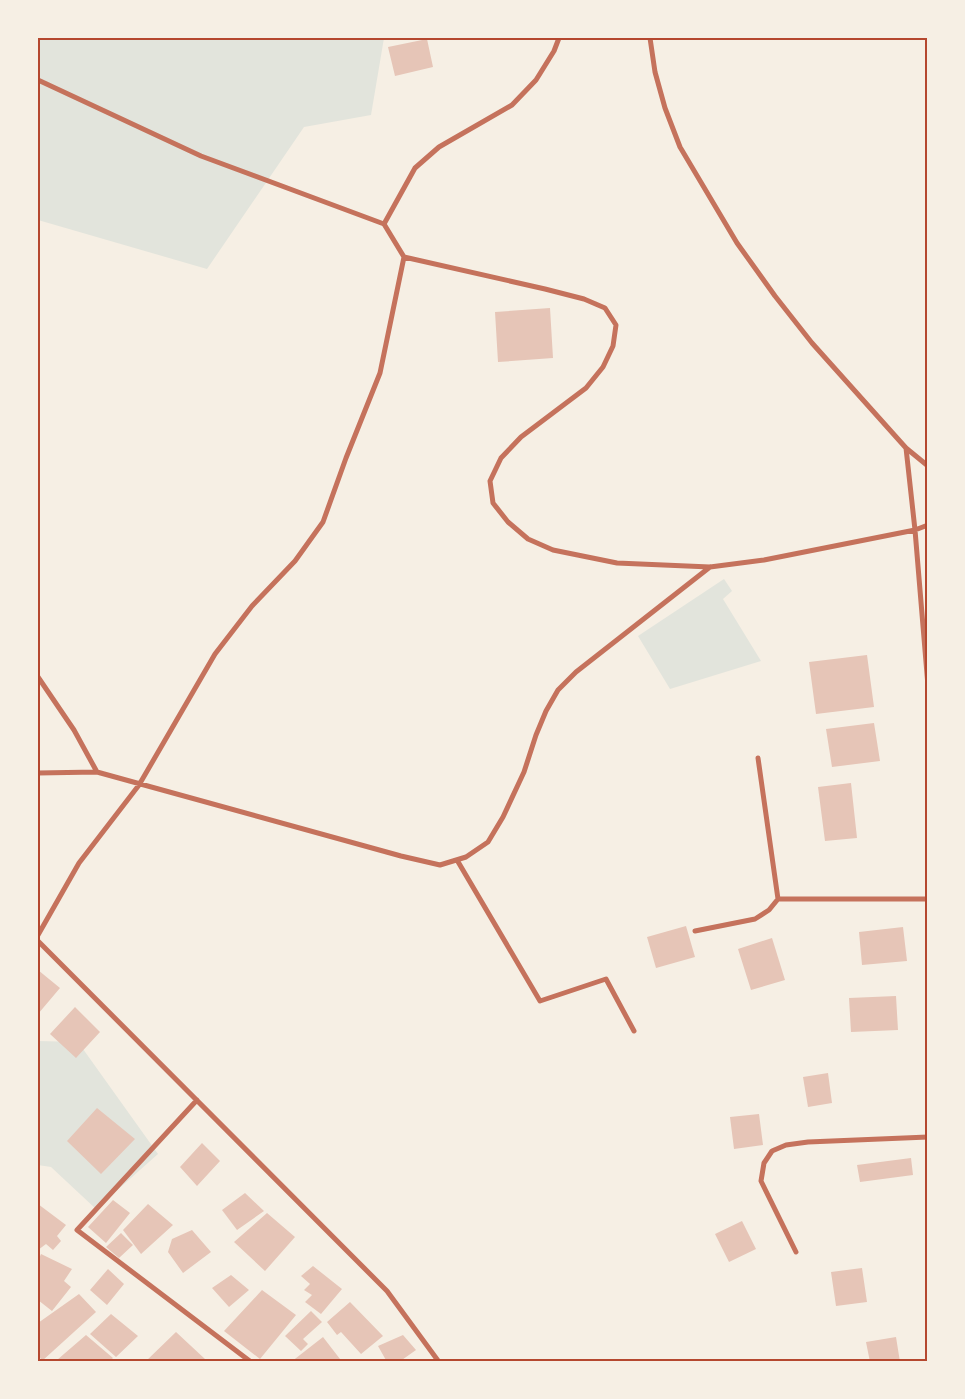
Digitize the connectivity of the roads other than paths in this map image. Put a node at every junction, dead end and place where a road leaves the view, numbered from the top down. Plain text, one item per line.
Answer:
1 (559, 38) edge
2 (650, 38) edge
3 (38, 80) edge
4 (384, 224) junction
5 (404, 257) junction
6 (906, 448) junction
7 (928, 466) edge
8 (928, 525) edge
9 (915, 530) junction
10 (710, 566) junction
11 (38, 677) edge
12 (928, 686) edge
13 (758, 758) dead end
14 (97, 772) junction
15 (38, 773) edge
16 (140, 785) junction
17 (457, 860) junction
18 (928, 898) edge
19 (778, 899) junction
20 (695, 931) dead end
21 (38, 935) edge
22 (38, 941) edge
23 (634, 1031) dead end
24 (197, 1100) junction
25 (928, 1137) edge
26 (796, 1252) dead end
27 (251, 1362) edge
28 (439, 1362) edge

1 - 4 street
2 - 6 street
3 - 4 street
4 - 5 street
5 - 10 street
5 - 16 street
6 - 7 street
6 - 9 street
8 - 9 street
9 - 10 street
9 - 12 street
10 - 17 street
11 - 14 street
13 - 19 street
14 - 15 street
14 - 16 street
16 - 17 street
16 - 21 street
17 - 23 street
18 - 19 street
19 - 20 street
22 - 24 street
24 - 27 street
24 - 28 street
25 - 26 street

